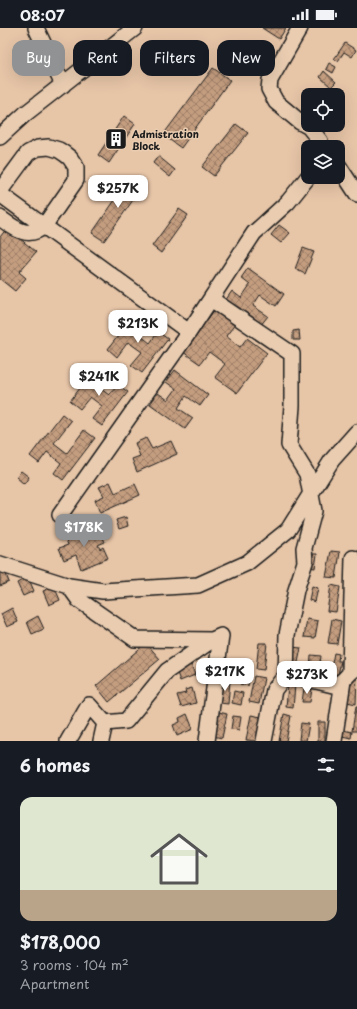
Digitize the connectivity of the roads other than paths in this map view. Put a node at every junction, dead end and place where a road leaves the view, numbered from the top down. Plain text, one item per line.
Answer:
1 (36, 28) edge
2 (135, 28) edge
3 (300, 28) edge
4 (63, 85) junction
5 (0, 137) edge
6 (318, 140) edge
7 (345, 176) edge
8 (302, 184) edge
9 (0, 193) edge
10 (357, 194) edge
11 (0, 218) edge
12 (44, 226) junction
13 (211, 299) junction
14 (189, 332) junction
15 (357, 432) edge
16 (311, 493) junction
17 (60, 515) dead end
18 (353, 558) dead end
19 (0, 564) edge
20 (69, 586) junction
21 (212, 640) junction
22 (350, 674) edge
23 (286, 678) junction
24 (105, 723) junction
25 (68, 741) edge
26 (101, 741) edge
27 (207, 741) edge
28 (264, 741) edge
29 (334, 741) edge

1 - 4 street
2 - 4 street
3 - 6 street
4 - 5 street
7 - 10 street
8 - 13 street
9 - 12 street
9 - 12 street
11 - 12 street
12 - 14 street
13 - 14 street
13 - 16 street
14 - 17 street
15 - 16 street
16 - 20 street
16 - 23 street
18 - 22 street
19 - 20 street
20 - 21 street
21 - 24 street
21 - 27 street
22 - 23 street
22 - 29 street
23 - 28 street
24 - 25 street
24 - 26 street

